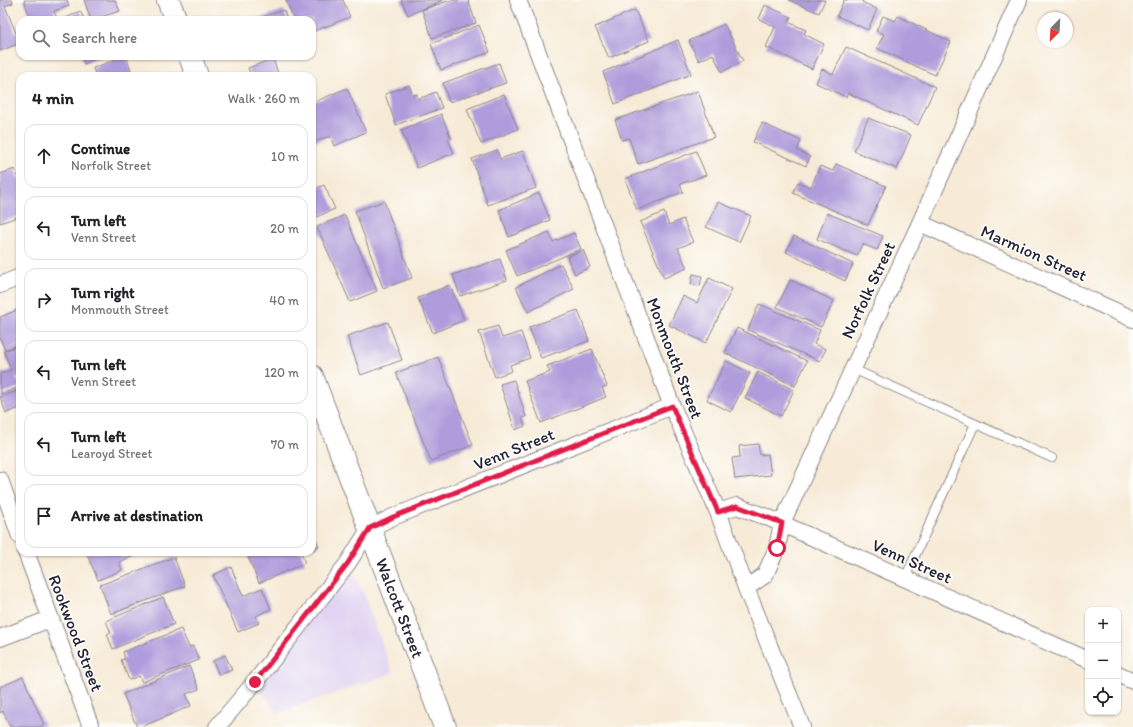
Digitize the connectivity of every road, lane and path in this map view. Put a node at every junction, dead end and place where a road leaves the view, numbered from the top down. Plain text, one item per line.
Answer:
1 (168, 0) edge
2 (518, 0) edge
3 (1019, 0) edge
4 (174, 16) edge
5 (192, 60) edge
6 (196, 72) edge
7 (920, 223) junction
8 (16, 279) edge
9 (0, 285) edge
10 (1133, 318) edge
11 (853, 369) junction
12 (316, 386) edge
13 (672, 406) junction
14 (975, 424) junction
15 (1052, 458) dead end
16 (0, 480) edge
17 (718, 512) junction
18 (782, 523) junction
19 (16, 525) edge
20 (370, 528) junction
21 (27, 556) edge
22 (905, 578) junction
23 (746, 588) junction
24 (50, 619) junction
25 (0, 638) edge
26 (1085, 659) edge
27 (1121, 675) edge
28 (1133, 681) edge
29 (91, 727) edge
30 (216, 727) edge
31 (445, 727) edge
32 (802, 727) edge

1 - 4 main road
2 - 13 street, Monmouth Street
3 - 7 street, Norfolk Street
5 - 6 main road
7 - 10 street, Marmion Street
7 - 11 street, Norfolk Street
8 - 9 street
11 - 14 lane
11 - 18 street, Norfolk Street
12 - 20 main road, Walcott Street
13 - 17 street, Monmouth Street
13 - 20 street, Venn Street
14 - 15 lane
14 - 22 lane
16 - 19 street
17 - 18 street, Venn Street
17 - 23 street, Monmouth Street
18 - 22 street, Venn Street
18 - 23 street, Norfolk Street
20 - 30 street
20 - 31 main road, Walcott Street
21 - 24 street, Rookwood Street
22 - 26 street, Venn Street
23 - 32 street, Monmouth Street
24 - 25 street
24 - 29 street, Rookwood Street
27 - 28 street

